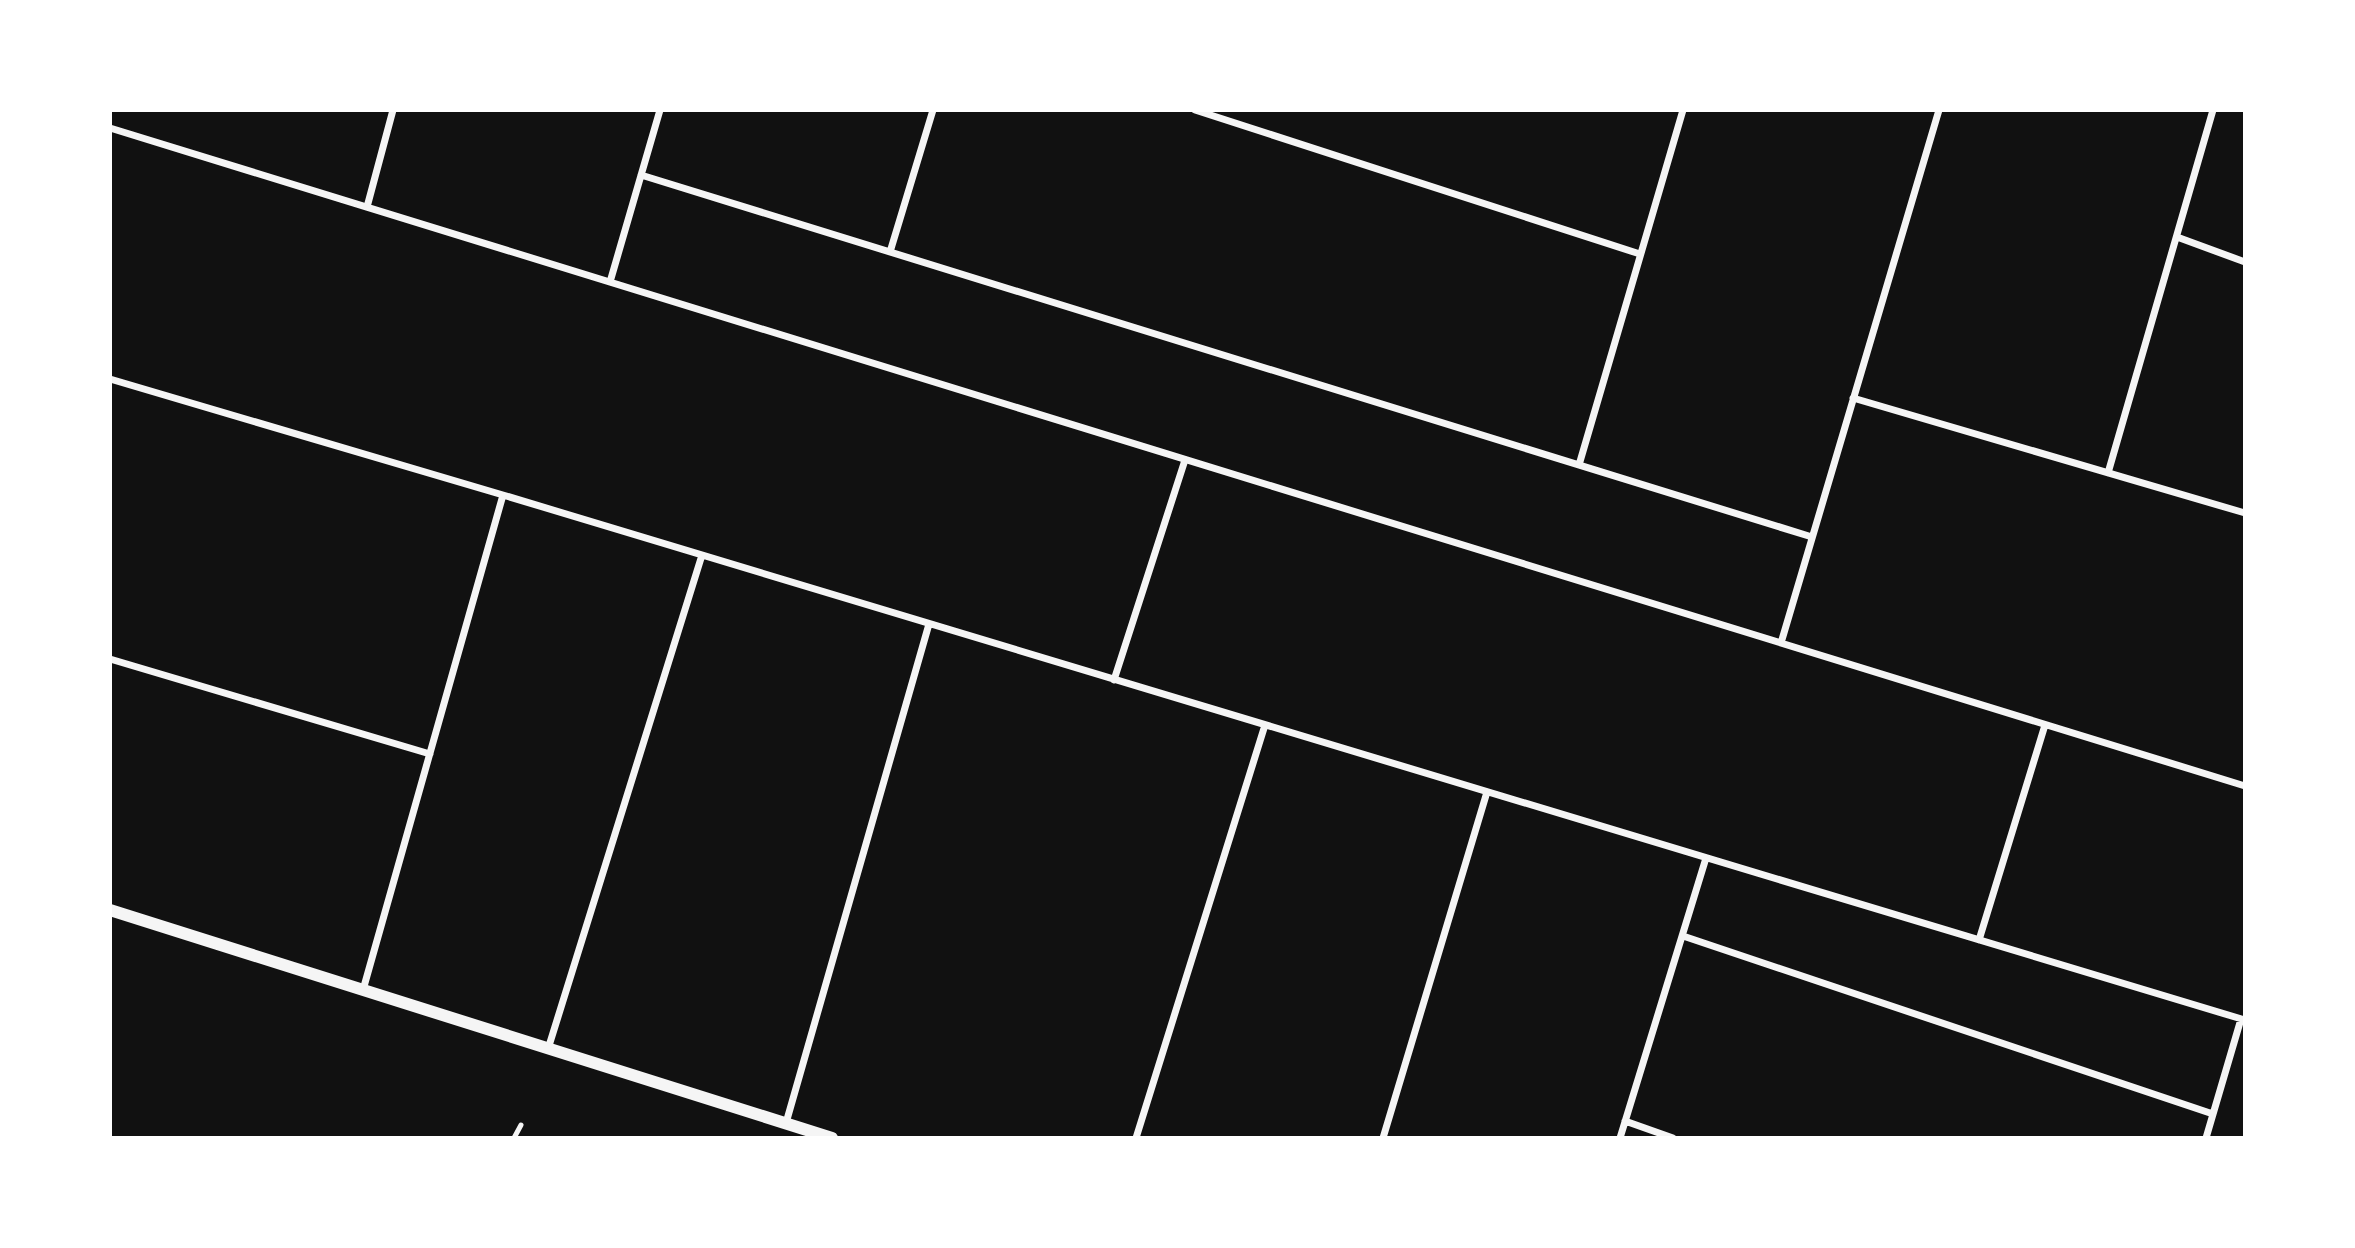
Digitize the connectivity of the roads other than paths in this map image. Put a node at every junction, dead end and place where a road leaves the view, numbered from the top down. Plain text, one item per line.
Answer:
1 (393, 110) edge
2 (660, 110) edge
3 (933, 110) edge
4 (1195, 110) edge
5 (1683, 110) edge
6 (1939, 110) edge
7 (2213, 110) edge
8 (110, 128) edge
9 (641, 175) junction
10 (367, 207) junction
11 (2177, 237) junction
12 (890, 252) junction
13 (1640, 254) junction
14 (2245, 262) edge
15 (610, 282) junction
16 (110, 379) edge
17 (1853, 398) junction
18 (1185, 460) junction
19 (1579, 465) junction
20 (2108, 473) junction
21 (503, 495) junction
22 (2245, 513) edge
23 (1812, 537) junction
24 (702, 555) junction
25 (929, 624) junction
26 (1781, 643) junction
27 (110, 659) edge
28 (1114, 680) junction
29 (1265, 725) junction
30 (2045, 725) junction
31 (430, 754) junction
32 (2245, 786) edge
33 (1488, 792) junction
34 (1706, 858) junction
35 (110, 910) edge
36 (1683, 936) junction
37 (1979, 940) junction
38 (363, 990) junction
39 (2243, 1020) edge
40 (548, 1049) junction
41 (2213, 1114) junction
42 (1625, 1121) junction
43 (786, 1123) junction
44 (521, 1125) dead end
45 (514, 1138) edge
46 (832, 1138) edge
47 (1136, 1138) edge
48 (1383, 1138) edge
49 (1620, 1138) edge
50 (1673, 1138) edge
51 (2206, 1138) edge

1 - 10 street
2 - 9 street
3 - 12 street
4 - 13 street
5 - 13 street
6 - 17 street
7 - 11 street
8 - 10 street
9 - 12 street
9 - 15 street
10 - 15 street
11 - 14 street
11 - 20 street
12 - 19 street
13 - 19 street
15 - 18 street
16 - 21 street
17 - 20 street
17 - 23 street
18 - 26 street
18 - 28 street
19 - 23 street
20 - 22 street
21 - 24 street
21 - 31 street
23 - 26 street
24 - 25 street
24 - 40 street
25 - 28 street
25 - 43 street
26 - 30 street
27 - 31 street
28 - 29 street
29 - 33 street
29 - 47 street
30 - 32 street
30 - 37 street
31 - 38 street
33 - 34 street
33 - 48 street
34 - 36 street
34 - 37 street
35 - 38 street
36 - 41 street
36 - 42 street
37 - 39 street
38 - 40 street
39 - 41 street
40 - 43 street
41 - 51 street
42 - 49 street
42 - 50 street
43 - 46 street
44 - 45 lane

